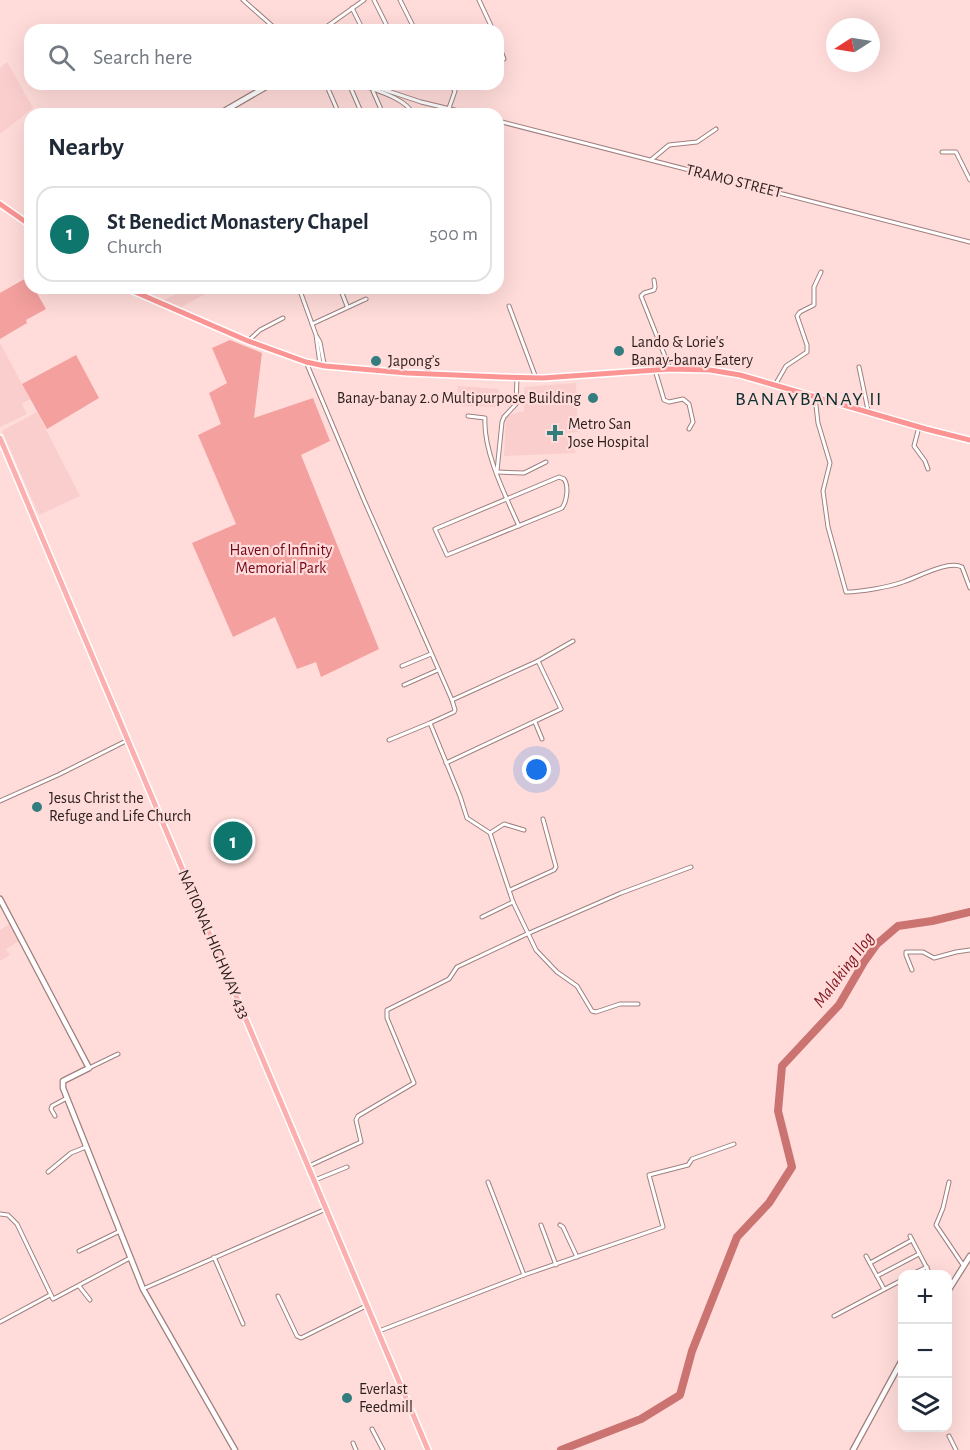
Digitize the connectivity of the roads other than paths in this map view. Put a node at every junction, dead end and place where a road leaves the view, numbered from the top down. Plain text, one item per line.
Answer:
1 (243, 0) edge
2 (364, 0) edge
3 (374, 0) edge
4 (400, 0) edge
5 (479, 0) edge
6 (352, 8) junction
7 (270, 24) edge
8 (330, 24) edge
9 (360, 24) edge
10 (386, 24) edge
11 (412, 24) edge
12 (490, 24) edge
13 (261, 90) edge
14 (329, 90) edge
15 (352, 90) edge
16 (372, 90) edge
17 (374, 90) edge
18 (385, 90) edge
19 (454, 90) edge
20 (229, 108) edge
21 (336, 108) edge
22 (359, 108) edge
23 (380, 108) edge
24 (409, 108) edge
25 (449, 108) joint
26 (504, 123) edge
27 (716, 129) dead end
28 (942, 152) dead end
29 (651, 160) junction
30 (970, 180) edge
31 (0, 204) edge
32 (24, 217) edge
33 (970, 242) edge
34 (821, 273) dead end
35 (654, 280) dead end
36 (140, 294) edge
37 (300, 294) edge
38 (342, 294) edge
39 (366, 299) dead end
40 (509, 306) dead end
41 (347, 307) junction
42 (283, 318) dead end
43 (312, 324) junction
44 (248, 341) junction
45 (306, 362) junction
46 (322, 366) junction
47 (859, 367) dead end
48 (654, 369) junction
49 (670, 369) junction
50 (517, 377) junction
51 (536, 378) junction
52 (775, 385) junction
53 (815, 397) junction
54 (868, 412) junction
55 (468, 416) dead end
56 (919, 427) junction
57 (689, 429) dead end
58 (0, 438) edge
59 (970, 440) edge
60 (546, 462) dead end
61 (928, 469) dead end
62 (497, 472) junction
63 (506, 498) junction
64 (519, 526) junction
65 (970, 588) edge
66 (573, 641) dead end
67 (431, 654) junction
68 (538, 661) junction
69 (402, 666) dead end
70 (438, 670) junction
71 (404, 685) dead end
72 (452, 700) junction
73 (535, 721) junction
74 (430, 723) junction
75 (128, 740) junction
76 (389, 740) dead end
77 (542, 740) dead end
78 (446, 763) junction
79 (0, 801) edge
80 (543, 819) dead end
81 (524, 830) dead end
82 (490, 833) junction
83 (691, 867) dead end
84 (510, 890) junction
85 (0, 899) edge
86 (513, 902) junction
87 (482, 917) dead end
88 (527, 934) junction
89 (970, 950) edge
90 (912, 970) dead end
91 (638, 1004) dead end
92 (118, 1054) dead end
93 (89, 1068) junction
94 (67, 1098) junction
95 (55, 1116) dead end
96 (734, 1144) dead end
97 (87, 1146) junction
98 (308, 1166) junction
99 (347, 1167) dead end
100 (48, 1172) dead end
101 (314, 1181) junction
102 (488, 1182) dead end
103 (949, 1182) dead end
104 (326, 1209) junction
105 (0, 1214) edge
106 (541, 1225) dead end
107 (560, 1225) dead end
108 (120, 1231) junction
109 (78, 1251) dead end
110 (920, 1254) junction
111 (866, 1256) dead end
112 (970, 1256) edge
113 (132, 1257) junction
114 (214, 1257) junction
115 (577, 1257) junction
116 (870, 1263) junction
117 (556, 1265) junction
118 (963, 1265) junction
119 (927, 1267) junction
120 (921, 1270) edge
121 (928, 1270) edge
122 (524, 1275) junction
123 (877, 1276) junction
124 (898, 1282) edge
125 (952, 1284) edge
126 (79, 1286) junction
127 (143, 1289) junction
128 (884, 1289) junction
129 (50, 1295) junction
130 (278, 1296) dead end
131 (90, 1300) dead end
132 (366, 1306) junction
133 (834, 1316) dead end
134 (0, 1322) edge
135 (243, 1324) dead end
136 (377, 1331) junction
137 (898, 1369) edge
138 (372, 1429) dead end
139 (949, 1436) dead end
140 (353, 1443) dead end
141 (235, 1450) edge
142 (356, 1450) edge
143 (383, 1450) edge
144 (428, 1450) edge
145 (853, 1450) edge
146 (956, 1450) edge

1 - 7 street
2 - 6 street
3 - 10 street
4 - 11 street
5 - 12 street
6 - 8 street
6 - 9 street
13 - 20 street
14 - 21 street
15 - 22 street
16 - 23 street
17 - 24 street
18 - 25 street
19 - 25 street
26 - 29 street, TRAMO STREET
27 - 29 street
28 - 30 street
29 - 33 street, TRAMO STREET
31 - 32 highway
34 - 52 street
35 - 49 street
36 - 44 highway
37 - 43 street
38 - 41 street
39 - 41 street
40 - 51 street
41 - 43 street
42 - 44 street
43 - 46 street
44 - 45 highway
45 - 46 highway
45 - 67 street
46 - 50 highway
47 - 54 street
48 - 49 highway
48 - 51 highway
48 - 57 street
49 - 52 highway
50 - 51 highway
50 - 62 street
52 - 53 highway
53 - 54 highway
53 - 65 street
54 - 56 highway
55 - 62 street
56 - 59 highway
56 - 61 street
58 - 75 main road, NATIONAL HIGHWAY 433
60 - 62 street
62 - 63 street
63 - 64 street
63 - 64 street
63 - 64 street
66 - 68 street
67 - 69 street
67 - 70 street
68 - 72 street
68 - 73 street
70 - 71 street
70 - 72 street
72 - 74 street
73 - 77 street
73 - 78 street
74 - 76 street
74 - 78 street
75 - 79 street
75 - 98 main road, NATIONAL HIGHWAY 433
78 - 82 street
80 - 84 street
81 - 82 street
82 - 84 street
83 - 88 street
84 - 86 street
85 - 93 street
86 - 87 street
86 - 88 street
88 - 91 street
88 - 98 street
89 - 90 street
92 - 93 street
93 - 94 street
94 - 95 street
94 - 97 street
96 - 115 street
97 - 100 street
97 - 108 street
98 - 101 main road, NATIONAL HIGHWAY 433
99 - 101 street
101 - 104 main road, NATIONAL HIGHWAY 433
102 - 122 street
103 - 118 street
104 - 114 street
104 - 132 main road, NATIONAL HIGHWAY 433
105 - 129 street
106 - 117 street
107 - 115 street
108 - 109 street
108 - 113 street
110 - 116 street
110 - 119 street
110 - 123 street
111 - 116 street
112 - 118 street
113 - 126 street
113 - 127 street
114 - 127 street
114 - 135 street
115 - 117 street
116 - 123 street
117 - 122 street
118 - 125 street
119 - 120 street
119 - 121 street
122 - 136 street
123 - 128 street
124 - 128 street
126 - 129 street
126 - 131 street
127 - 141 street
128 - 133 street
129 - 134 street
130 - 132 street
132 - 136 main road, NATIONAL HIGHWAY 433
136 - 144 main road, NATIONAL HIGHWAY 433
137 - 145 street
138 - 143 street
139 - 146 street
140 - 142 street

